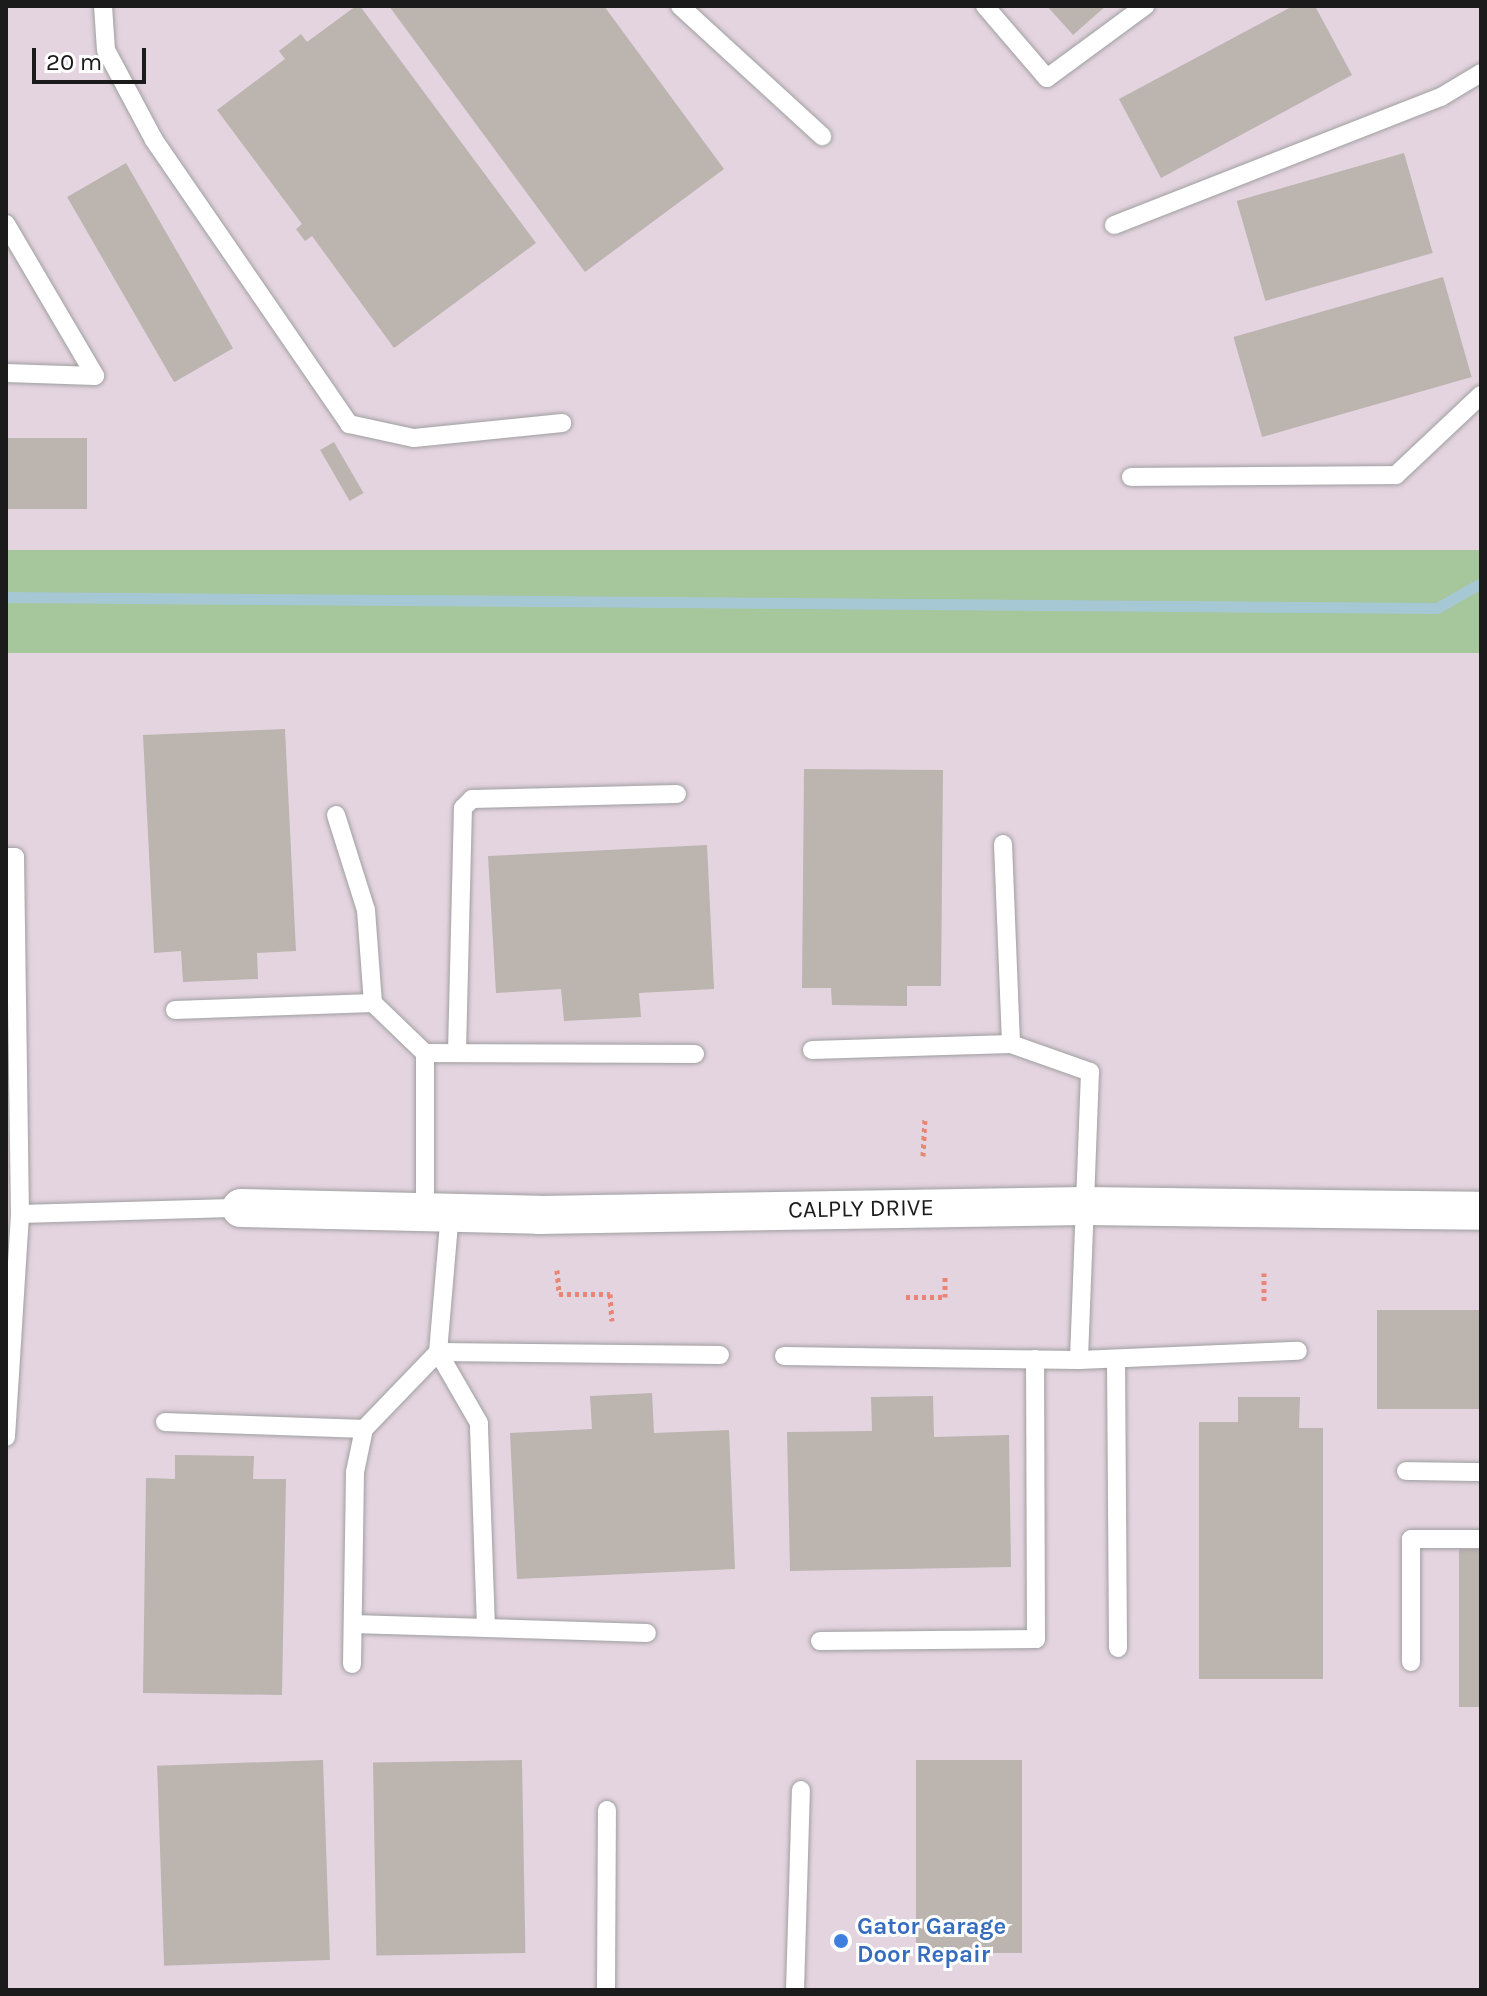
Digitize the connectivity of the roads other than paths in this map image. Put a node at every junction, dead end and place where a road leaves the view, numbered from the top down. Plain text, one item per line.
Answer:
1 (103, 6) edge
2 (680, 6) edge
3 (985, 6) edge
4 (1145, 6) edge
5 (1481, 73) edge
6 (822, 136) dead end
7 (6, 224) edge
8 (1114, 225) dead end
9 (6, 373) edge
10 (1481, 395) edge
11 (562, 423) dead end
12 (1131, 477) dead end
13 (677, 794) dead end
14 (336, 815) dead end
15 (1003, 844) dead end
16 (6, 857) edge
17 (373, 1003) junction
18 (175, 1010) dead end
19 (1011, 1044) junction
20 (812, 1050) dead end
21 (457, 1052) junction
22 (425, 1053) junction
23 (695, 1054) dead end
24 (1084, 1206) junction
25 (241, 1208) joint
26 (1481, 1211) edge
27 (438, 1212) junction
28 (20, 1214) junction
29 (1298, 1351) dead end
30 (438, 1352) junction
31 (720, 1355) dead end
32 (784, 1356) dead end
33 (1035, 1359) junction
34 (1116, 1359) junction
35 (1079, 1360) junction
36 (165, 1422) dead end
37 (364, 1429) junction
38 (6, 1437) edge
39 (1406, 1471) dead end
40 (1481, 1472) edge
41 (1481, 1539) edge
42 (353, 1624) junction
43 (486, 1628) junction
44 (647, 1633) dead end
45 (820, 1641) dead end
46 (1118, 1648) dead end
47 (1411, 1662) dead end
48 (352, 1664) dead end
49 (801, 1790) dead end
50 (607, 1810) dead end
51 (606, 1990) edge
52 (795, 1990) edge

1 - 11 lane
2 - 6 lane
3 - 4 lane
5 - 8 lane
7 - 9 lane
10 - 12 lane
13 - 21 lane
14 - 17 lane
15 - 19 lane
16 - 28 lane
17 - 18 lane
17 - 22 lane
19 - 20 lane
19 - 24 lane
21 - 22 lane
21 - 23 lane
22 - 27 lane
24 - 26 street, CALPLY DRIVE
24 - 27 street, CALPLY DRIVE
24 - 35 lane
25 - 27 street, CALPLY DRIVE
25 - 28 lane
27 - 30 lane
28 - 38 lane
29 - 34 lane
30 - 31 lane
30 - 37 lane
30 - 43 lane
32 - 33 lane
33 - 35 lane
33 - 45 lane
34 - 35 lane
34 - 46 lane
36 - 37 lane
37 - 42 lane
39 - 40 lane
41 - 47 lane
42 - 43 lane
42 - 48 lane
43 - 44 lane
49 - 52 lane
50 - 51 lane

